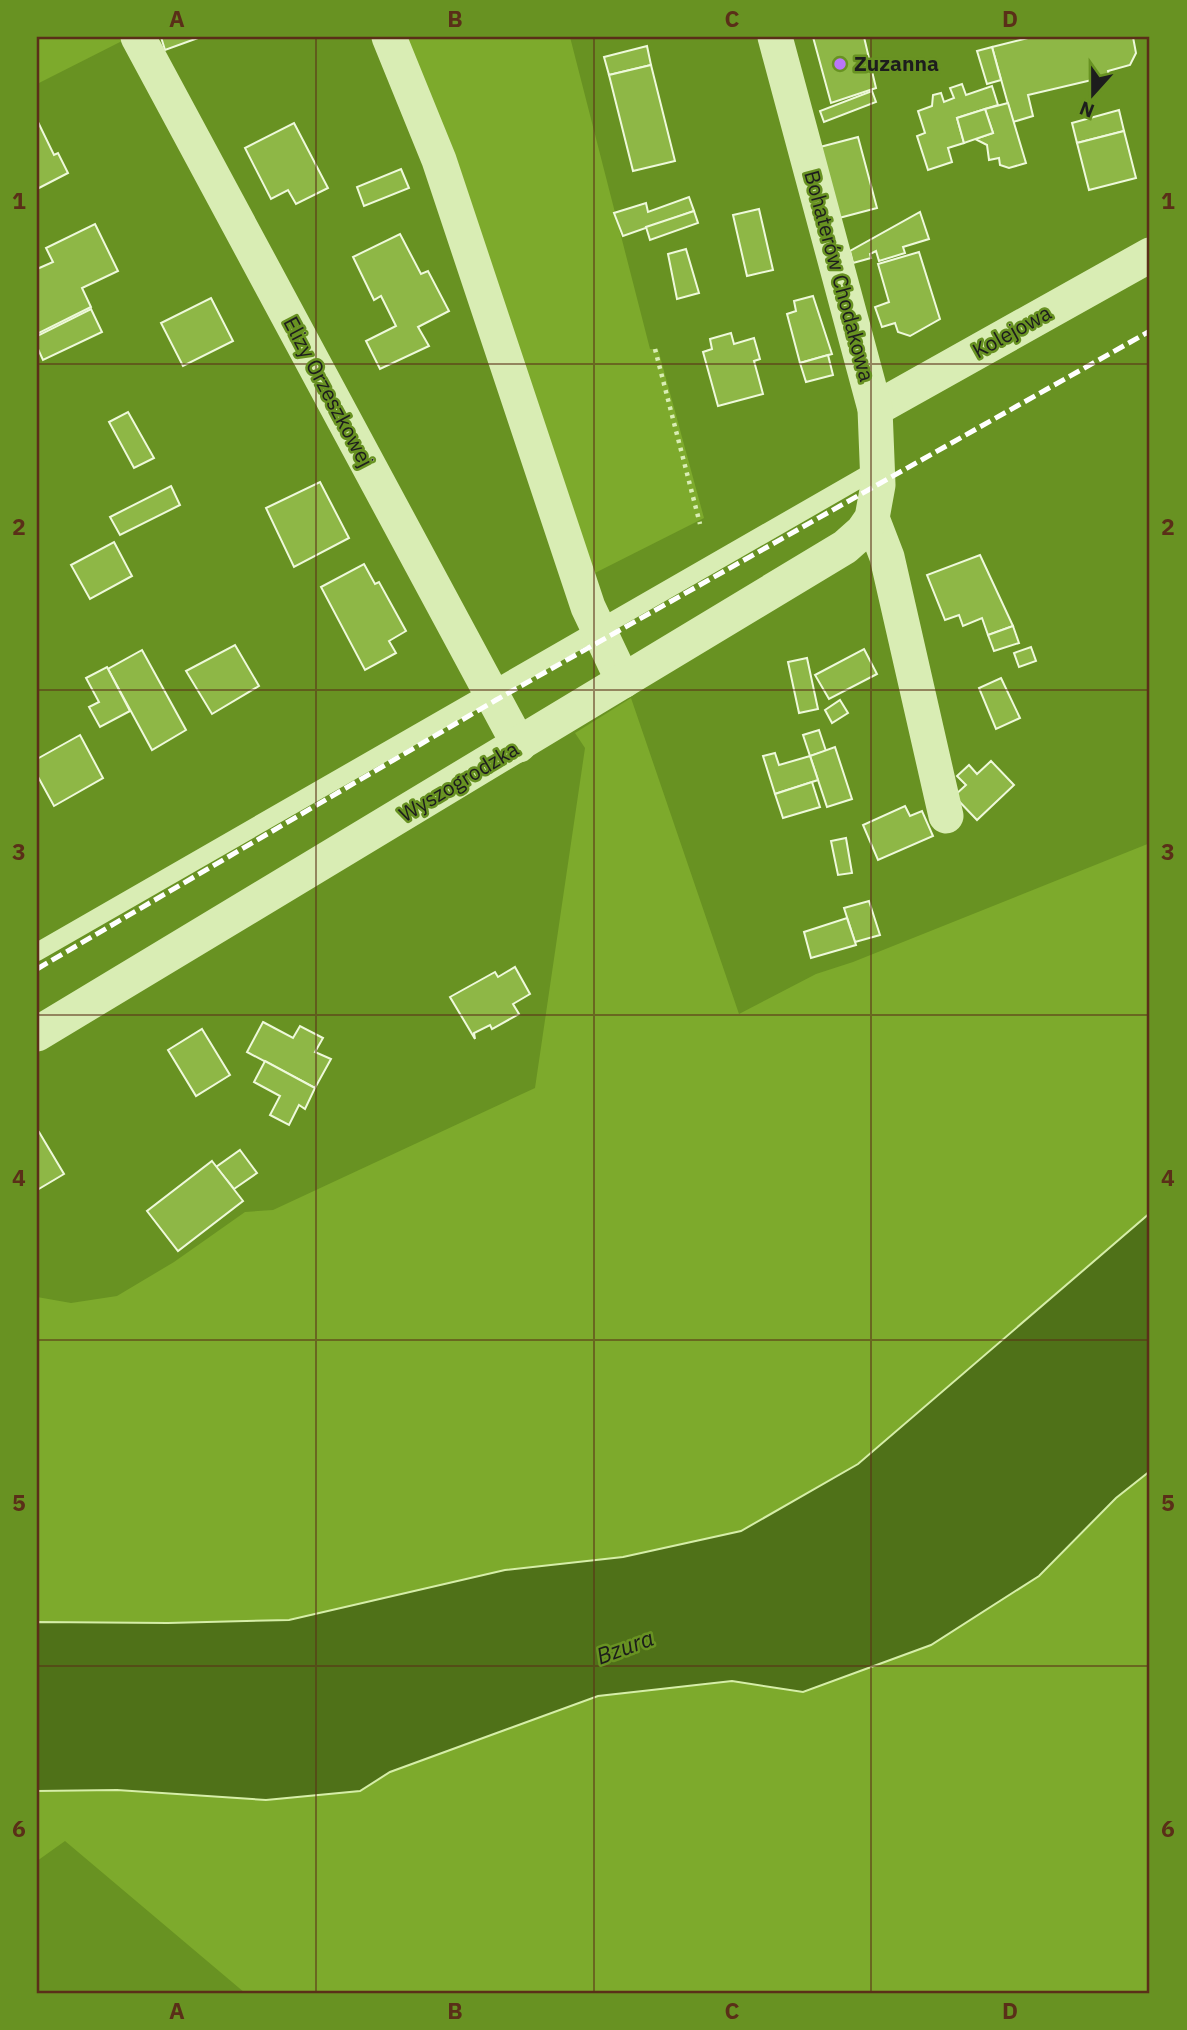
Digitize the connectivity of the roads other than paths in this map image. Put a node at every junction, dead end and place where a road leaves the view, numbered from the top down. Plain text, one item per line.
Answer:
1 (138, 37) edge
2 (389, 37) edge
3 (775, 37) edge
4 (1150, 255) edge
5 (875, 410) junction
6 (877, 469) junction
7 (872, 518) junction
8 (597, 628) junction
9 (624, 681) junction
10 (490, 689) junction
11 (519, 746) junction
12 (946, 816) dead end
13 (37, 952) edge
14 (37, 1034) edge

1 - 10 street, Elizy Orzeszkowej
2 - 8 street
3 - 5 street, Bohaterów Chodakowa
4 - 5 street, Kolejowa
5 - 6 street, Bohaterów Chodakowa
6 - 7 street, Bohaterów Chodakowa
6 - 8 lane
7 - 9 street, Wyszogrodzka
7 - 12 street
8 - 9 street
8 - 10 lane
9 - 11 street, Wyszogrodzka
10 - 11 street, Elizy Orzeszkowej
10 - 13 lane
11 - 14 street, Wyszogrodzka

